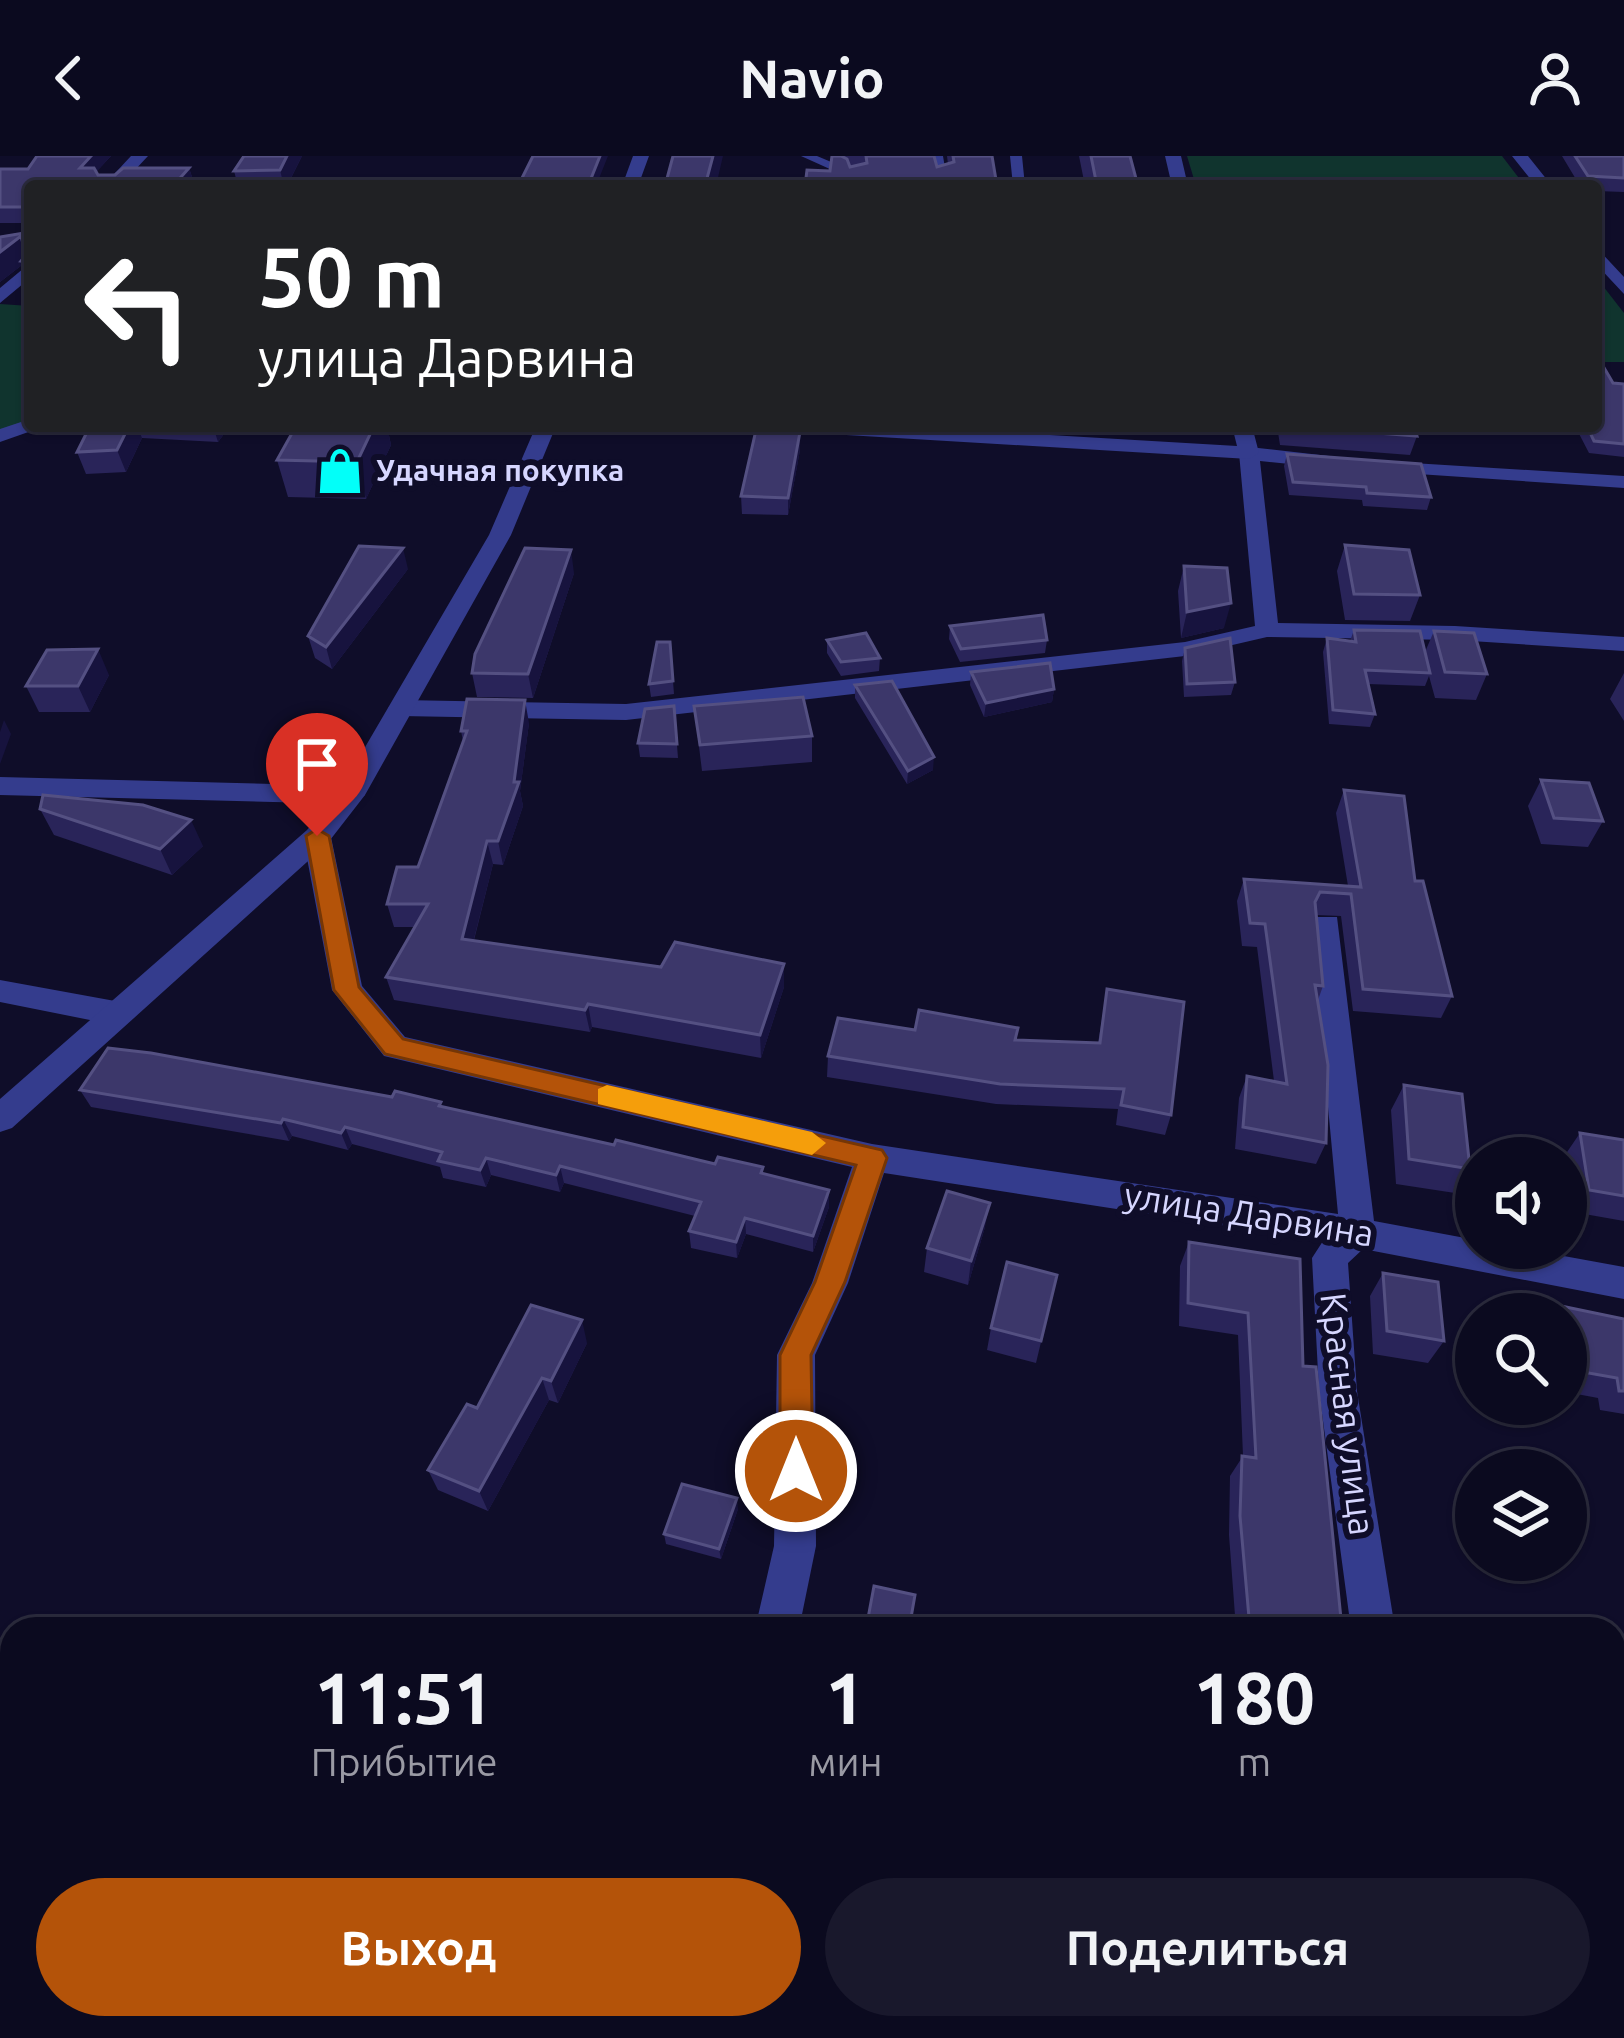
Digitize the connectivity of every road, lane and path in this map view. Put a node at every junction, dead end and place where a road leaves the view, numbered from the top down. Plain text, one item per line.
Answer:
1 (140, 156) edge
2 (807, 156) edge
3 (1520, 156) edge
4 (117, 180) edge
5 (857, 180) edge
6 (1539, 180) edge
7 (1602, 260) edge
8 (24, 275) edge
9 (1624, 289) edge
10 (0, 301) edge
11 (543, 432) edge
12 (897, 432) edge
13 (1244, 432) edge
14 (1250, 453) junction
15 (1624, 482) edge
16 (1267, 630) junction
17 (1624, 644) edge
18 (401, 708) junction
19 (0, 786) edge
20 (351, 795) junction
21 (317, 836) junction
22 (1326, 924) dead end
23 (0, 991) edge
24 (115, 1013) junction
25 (0, 1119) edge
26 (872, 1158) junction
27 (1357, 1231) junction
28 (1624, 1283) edge
29 (780, 1617) edge
30 (1371, 1617) edge

1 - 4 street
2 - 5 lane
3 - 6 street
7 - 9 street
8 - 10 street
11 - 18 street
12 - 14 street
13 - 14 street
14 - 15 street
14 - 16 street
16 - 17 street
16 - 18 street
18 - 20 street
19 - 20 street
20 - 21 street
21 - 24 street
21 - 26 street, улица Дарвина
22 - 27 street
23 - 24 street
24 - 25 street
26 - 27 street, улица Дарвина
26 - 29 street
27 - 28 street, улица Дарвина
27 - 30 street, Красная улица

